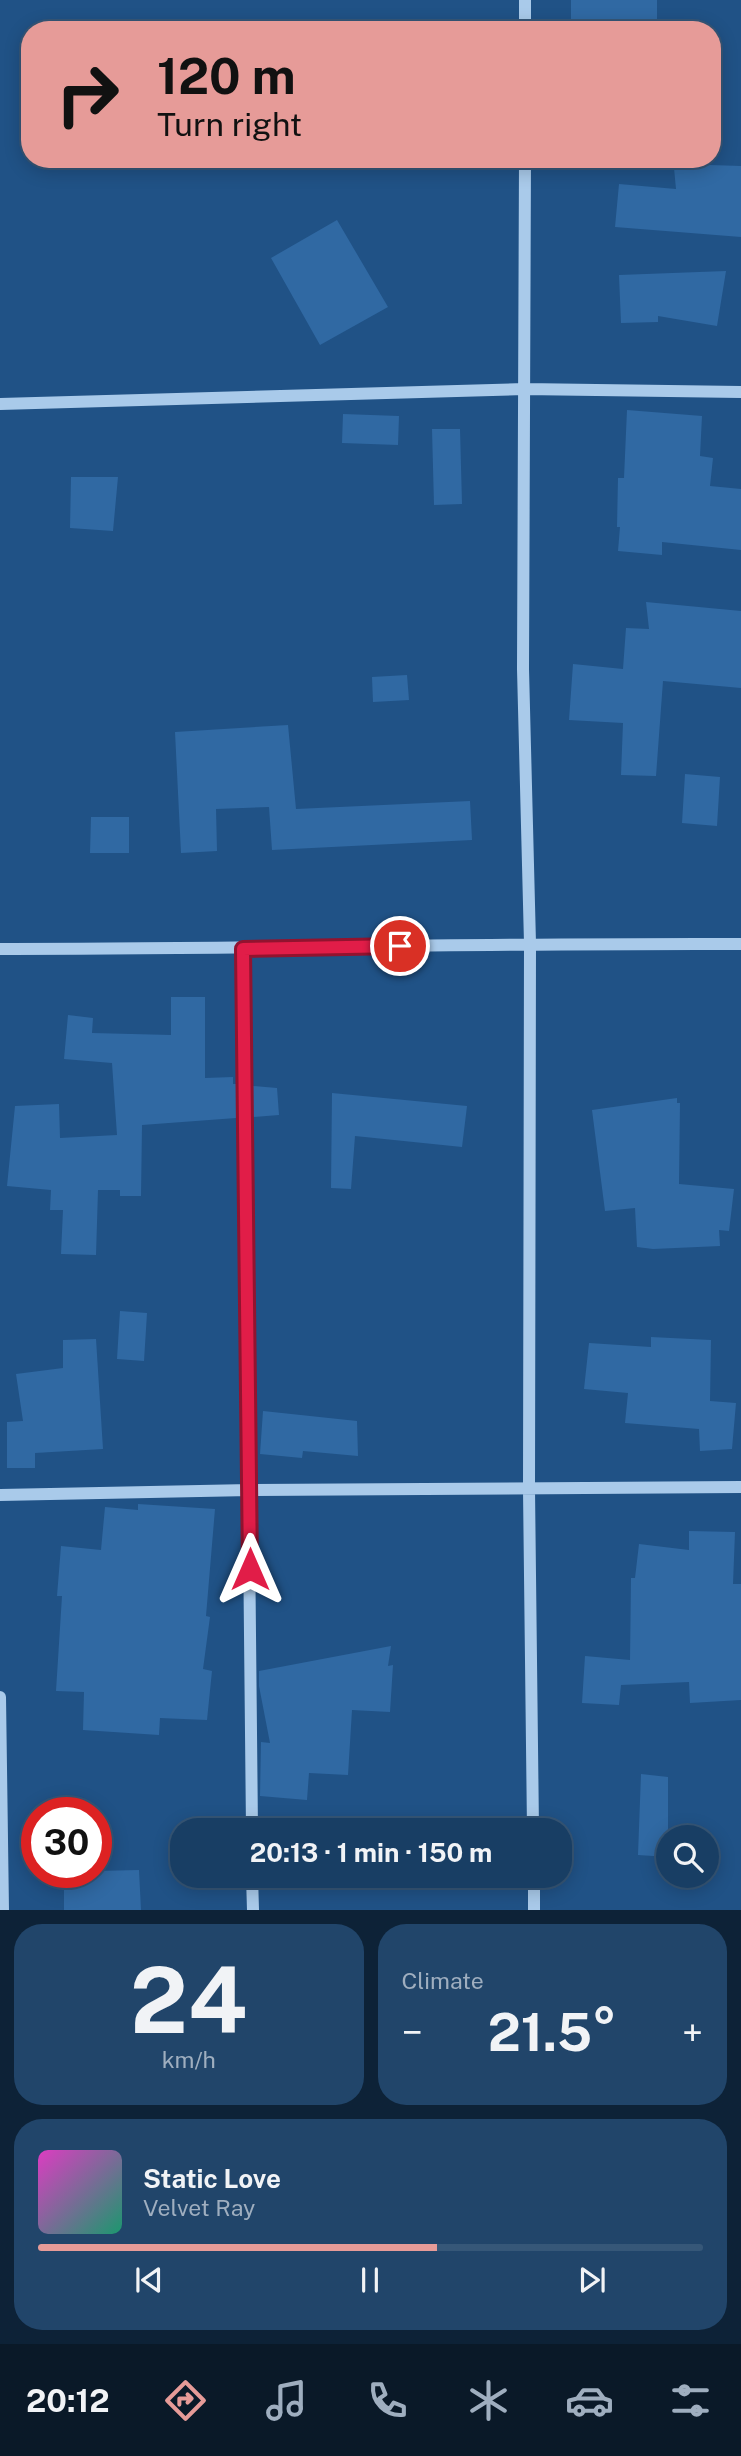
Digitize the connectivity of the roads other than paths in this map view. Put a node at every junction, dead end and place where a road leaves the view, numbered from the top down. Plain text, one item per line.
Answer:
1 (526, 0) edge
2 (525, 21) edge
3 (525, 168) edge
4 (524, 389) junction
5 (741, 392) edge
6 (0, 404) edge
7 (530, 943) junction
8 (741, 944) edge
9 (0, 949) edge
10 (243, 949) junction
11 (741, 1487) edge
12 (250, 1490) junction
13 (529, 1490) junction
14 (0, 1495) edge
15 (0, 1697) edge
16 (252, 1818) edge
17 (533, 1818) edge
18 (253, 1888) edge
19 (534, 1888) edge
20 (3, 1910) edge
21 (253, 1910) edge
22 (534, 1910) edge

1 - 2 street
3 - 4 street
4 - 5 street
4 - 6 street
4 - 7 street
7 - 8 street
7 - 10 street
7 - 13 street
9 - 10 street
10 - 12 street
11 - 13 street
12 - 13 street
12 - 14 street
12 - 16 street
13 - 17 street
15 - 20 street
18 - 21 street
19 - 22 street

